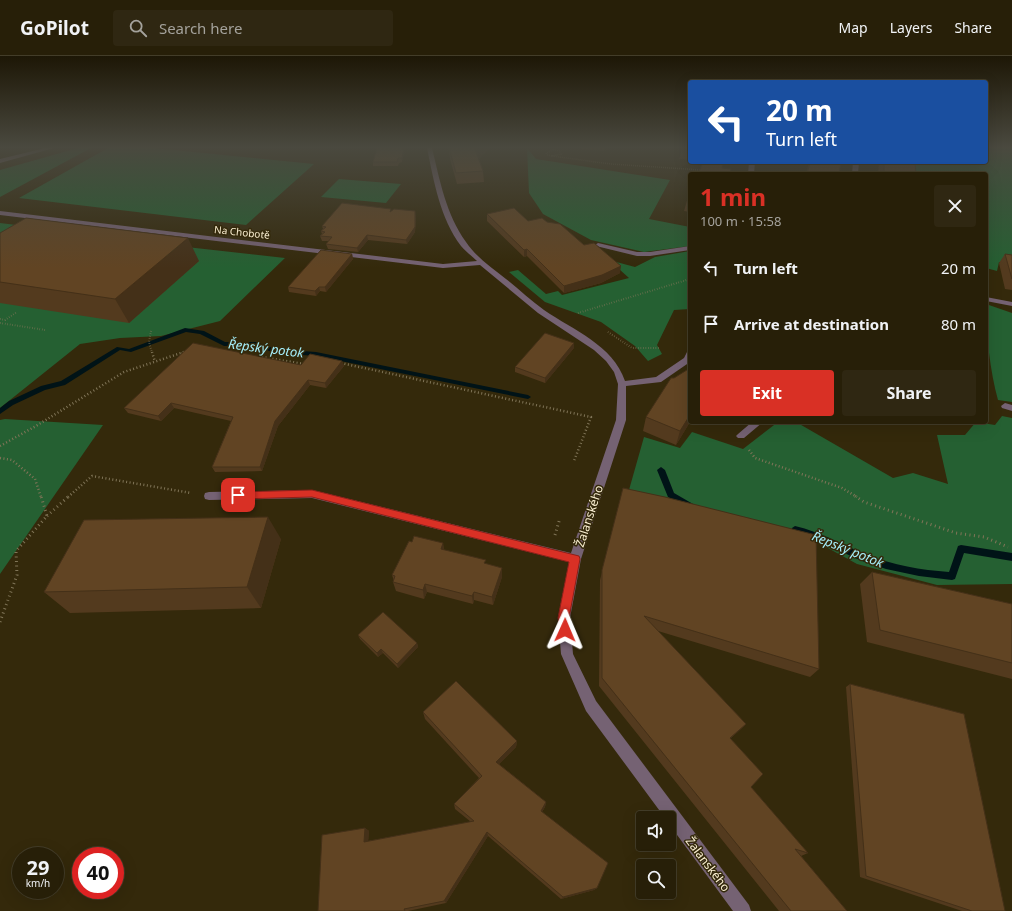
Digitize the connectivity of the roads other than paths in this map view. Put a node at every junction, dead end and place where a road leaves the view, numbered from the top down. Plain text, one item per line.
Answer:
1 (438, 188) edge
2 (0, 213) edge
3 (598, 245) edge
4 (688, 248) edge
5 (482, 263) junction
6 (988, 299) edge
7 (1012, 304) edge
8 (688, 358) edge
9 (622, 384) junction
10 (756, 424) edge
11 (741, 436) road end
12 (209, 496) road end
13 (575, 559) junction
14 (743, 911) edge

1 - 5 street, Žalanského
2 - 5 street, Na Chobotě
3 - 4 street
5 - 9 street, Žalanského
6 - 7 street
8 - 9 street
9 - 13 street, Žalanského
10 - 11 street
12 - 13 street
13 - 14 street, Žalanského

